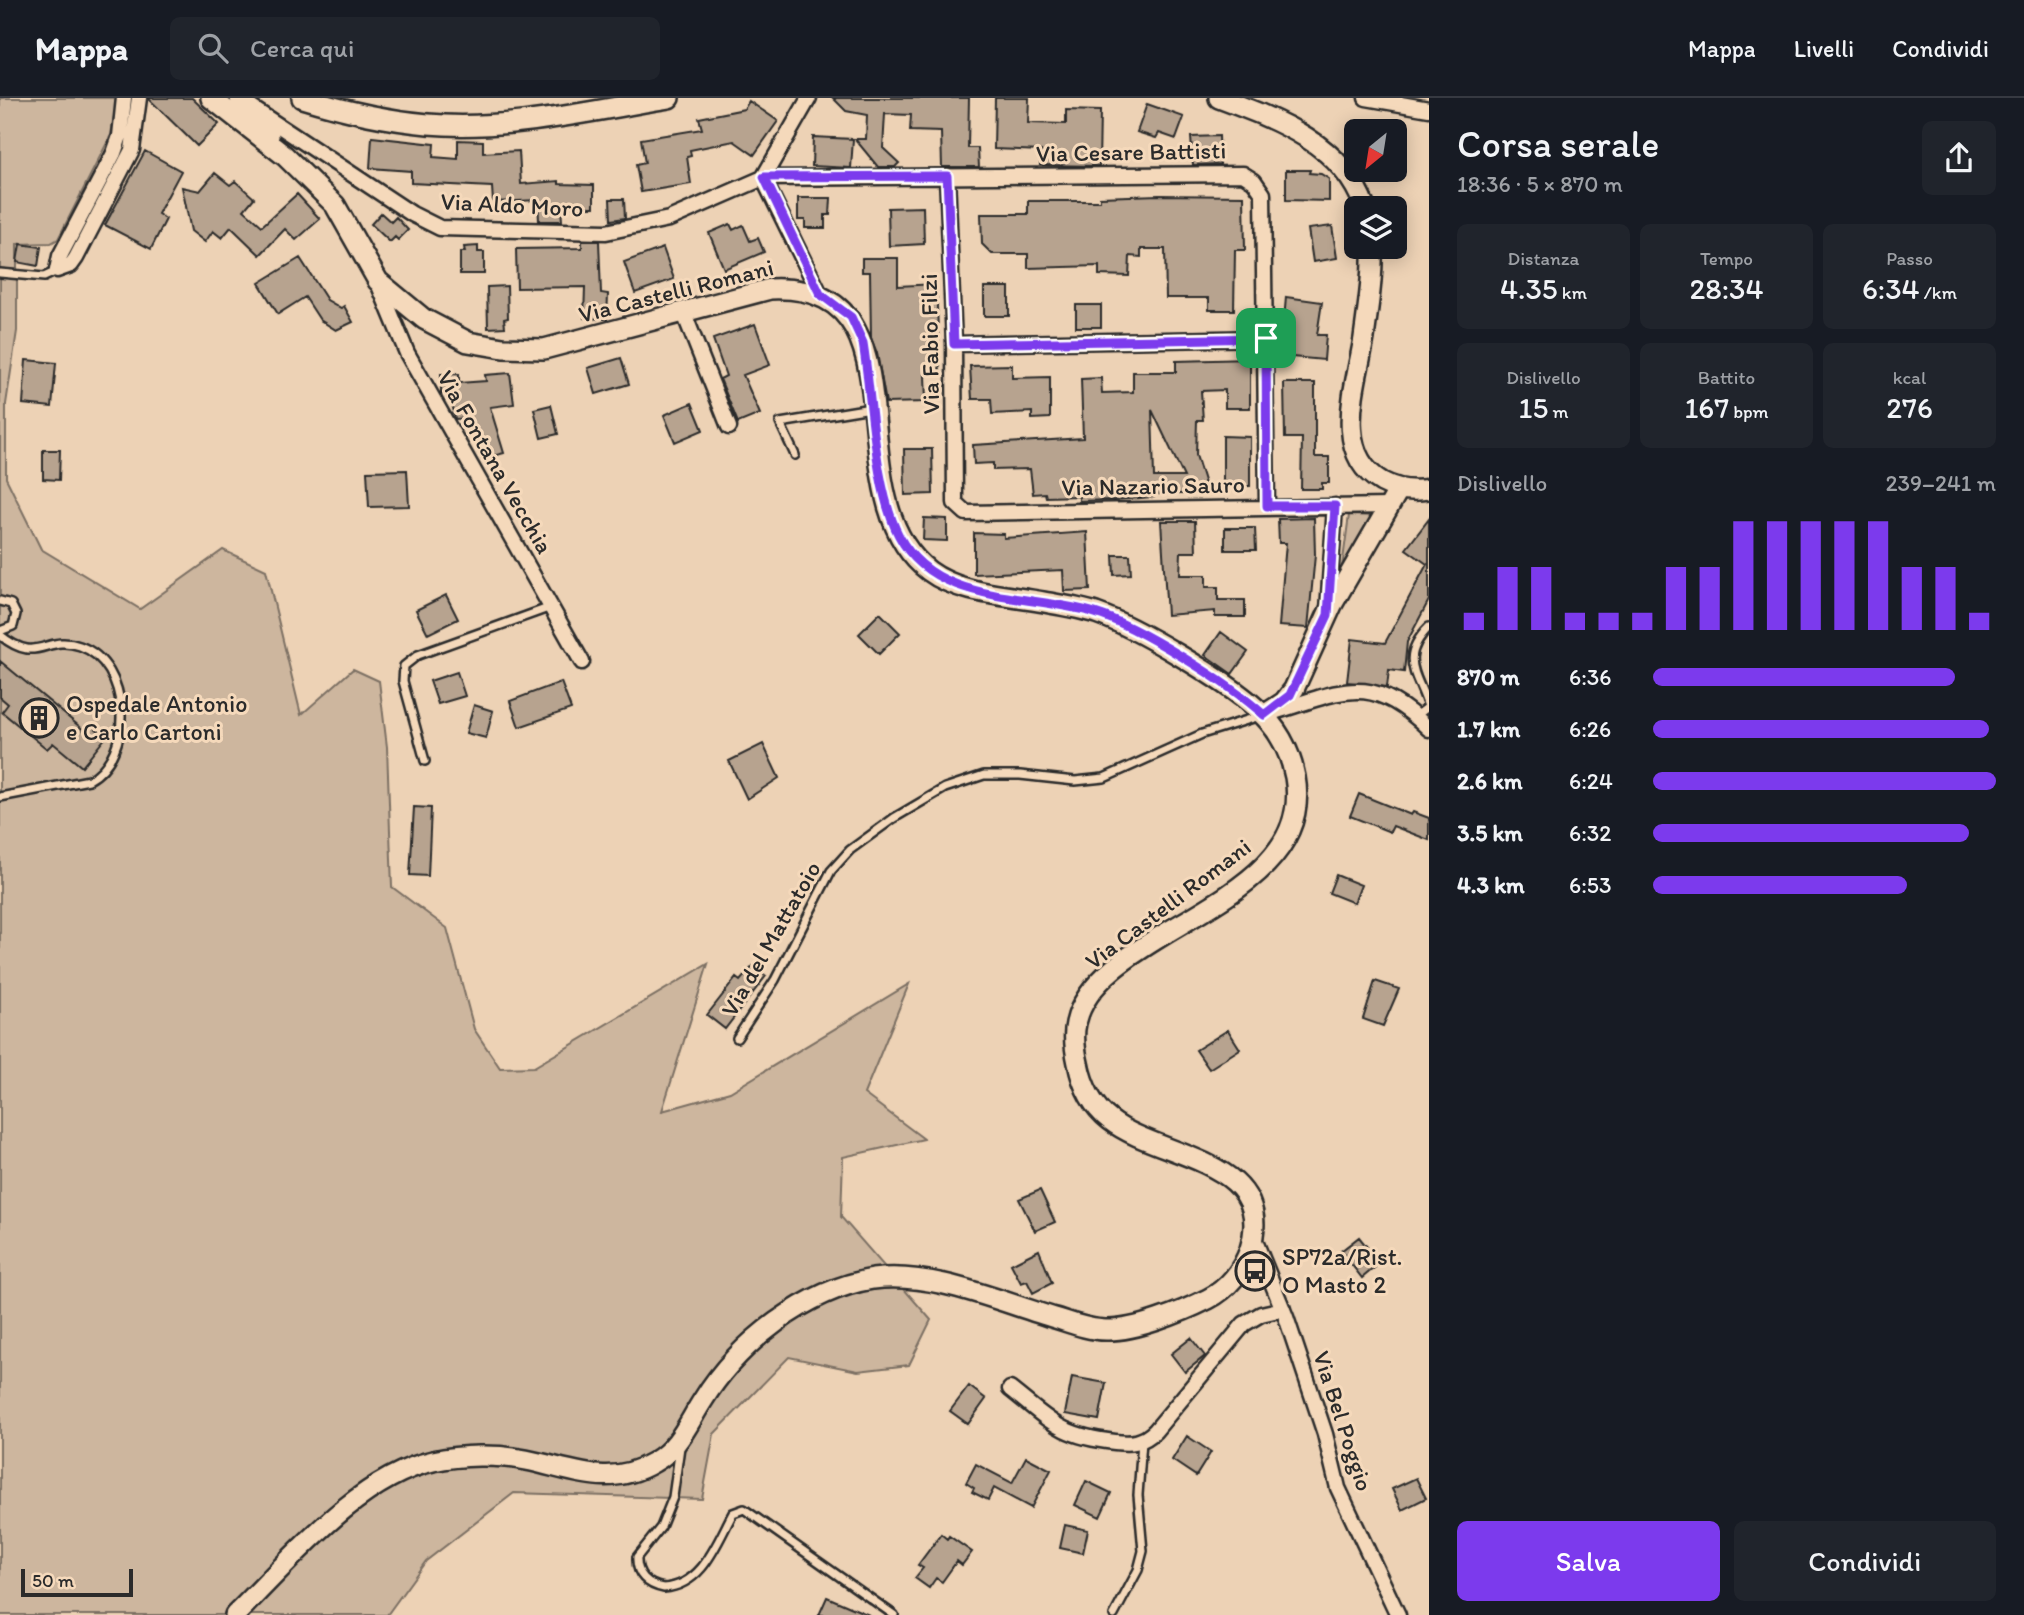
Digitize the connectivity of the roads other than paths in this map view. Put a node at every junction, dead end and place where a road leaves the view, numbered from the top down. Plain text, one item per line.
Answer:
1 (124, 98) edge
2 (139, 98) edge
3 (211, 98) edge
4 (302, 98) edge
5 (669, 98) edge
6 (809, 98) edge
7 (1219, 98) edge
8 (1366, 98) edge
9 (242, 100) edge
10 (1388, 100) edge
11 (1429, 110) edge
12 (285, 156) junction
13 (947, 176) junction
14 (764, 177) junction
15 (1360, 196) edge
16 (1371, 259) edge
17 (58, 270) junction
18 (0, 273) edge
19 (378, 281) junction
20 (820, 294) junction
21 (683, 311) junction
22 (1266, 338) junction
23 (954, 344) junction
24 (872, 408) junction
25 (729, 427) dead end
26 (795, 454) dead end
27 (1429, 489) edge
28 (1394, 498) junction
29 (1267, 506) junction
30 (1335, 506) junction
31 (959, 510) joint
32 (0, 601) edge
33 (551, 607) junction
34 (1328, 615) junction
35 (1429, 627) edge
36 (0, 633) edge
37 (582, 662) dead end
38 (1264, 715) junction
39 (1416, 716) junction
40 (1429, 729) edge
41 (425, 761) dead end
42 (0, 797) edge
43 (737, 1038) dead end
44 (1253, 1236) junction
45 (1283, 1309) junction
46 (1010, 1389) dead end
47 (682, 1437) junction
48 (1142, 1441) junction
49 (235, 1615) edge
50 (894, 1615) edge
51 (1114, 1615) edge
52 (1398, 1615) edge

1 - 17 street
2 - 17 street
3 - 12 street
4 - 5 street
6 - 14 street
7 - 15 street
8 - 10 street
9 - 12 street
9 - 14 street, Via Aldo Moro
10 - 11 street
12 - 19 street, Via Castelli Romani
13 - 14 street, Via Cesare Battisti
13 - 22 street, Via Cesare Battisti
13 - 23 street, Via Fabio Filzi
14 - 20 street
16 - 28 street
17 - 18 lane
19 - 21 street, Via Castelli Romani
19 - 33 street, Via Fontana Vecchia
20 - 21 street, Via Castelli Romani
20 - 24 street, Via Castelli Romani
21 - 25 street
22 - 23 street
22 - 29 street, Via Cesare Battisti
23 - 31 street, Via Fabio Filzi
24 - 26 lane
24 - 38 street, Via Castelli Romani
27 - 28 street
28 - 30 street, Via Nazario Sauro
28 - 34 street
29 - 30 street, Via Nazario Sauro
29 - 31 street, Via Nazario Sauro
30 - 34 street
32 - 36 lane
33 - 37 street, Via Fontana Vecchia
33 - 41 lane
34 - 38 street
35 - 39 lane
36 - 42 lane
38 - 39 street
38 - 43 lane, Via del Mattatoio
38 - 44 street, Via Castelli Romani
39 - 40 street
44 - 45 street, Via Bel Poggio
44 - 47 street, Via Castelli Romani
45 - 48 street
45 - 52 street, Via Bel Poggio
46 - 48 street
47 - 49 street, Via Castelli Romani
47 - 50 lane
48 - 51 lane

